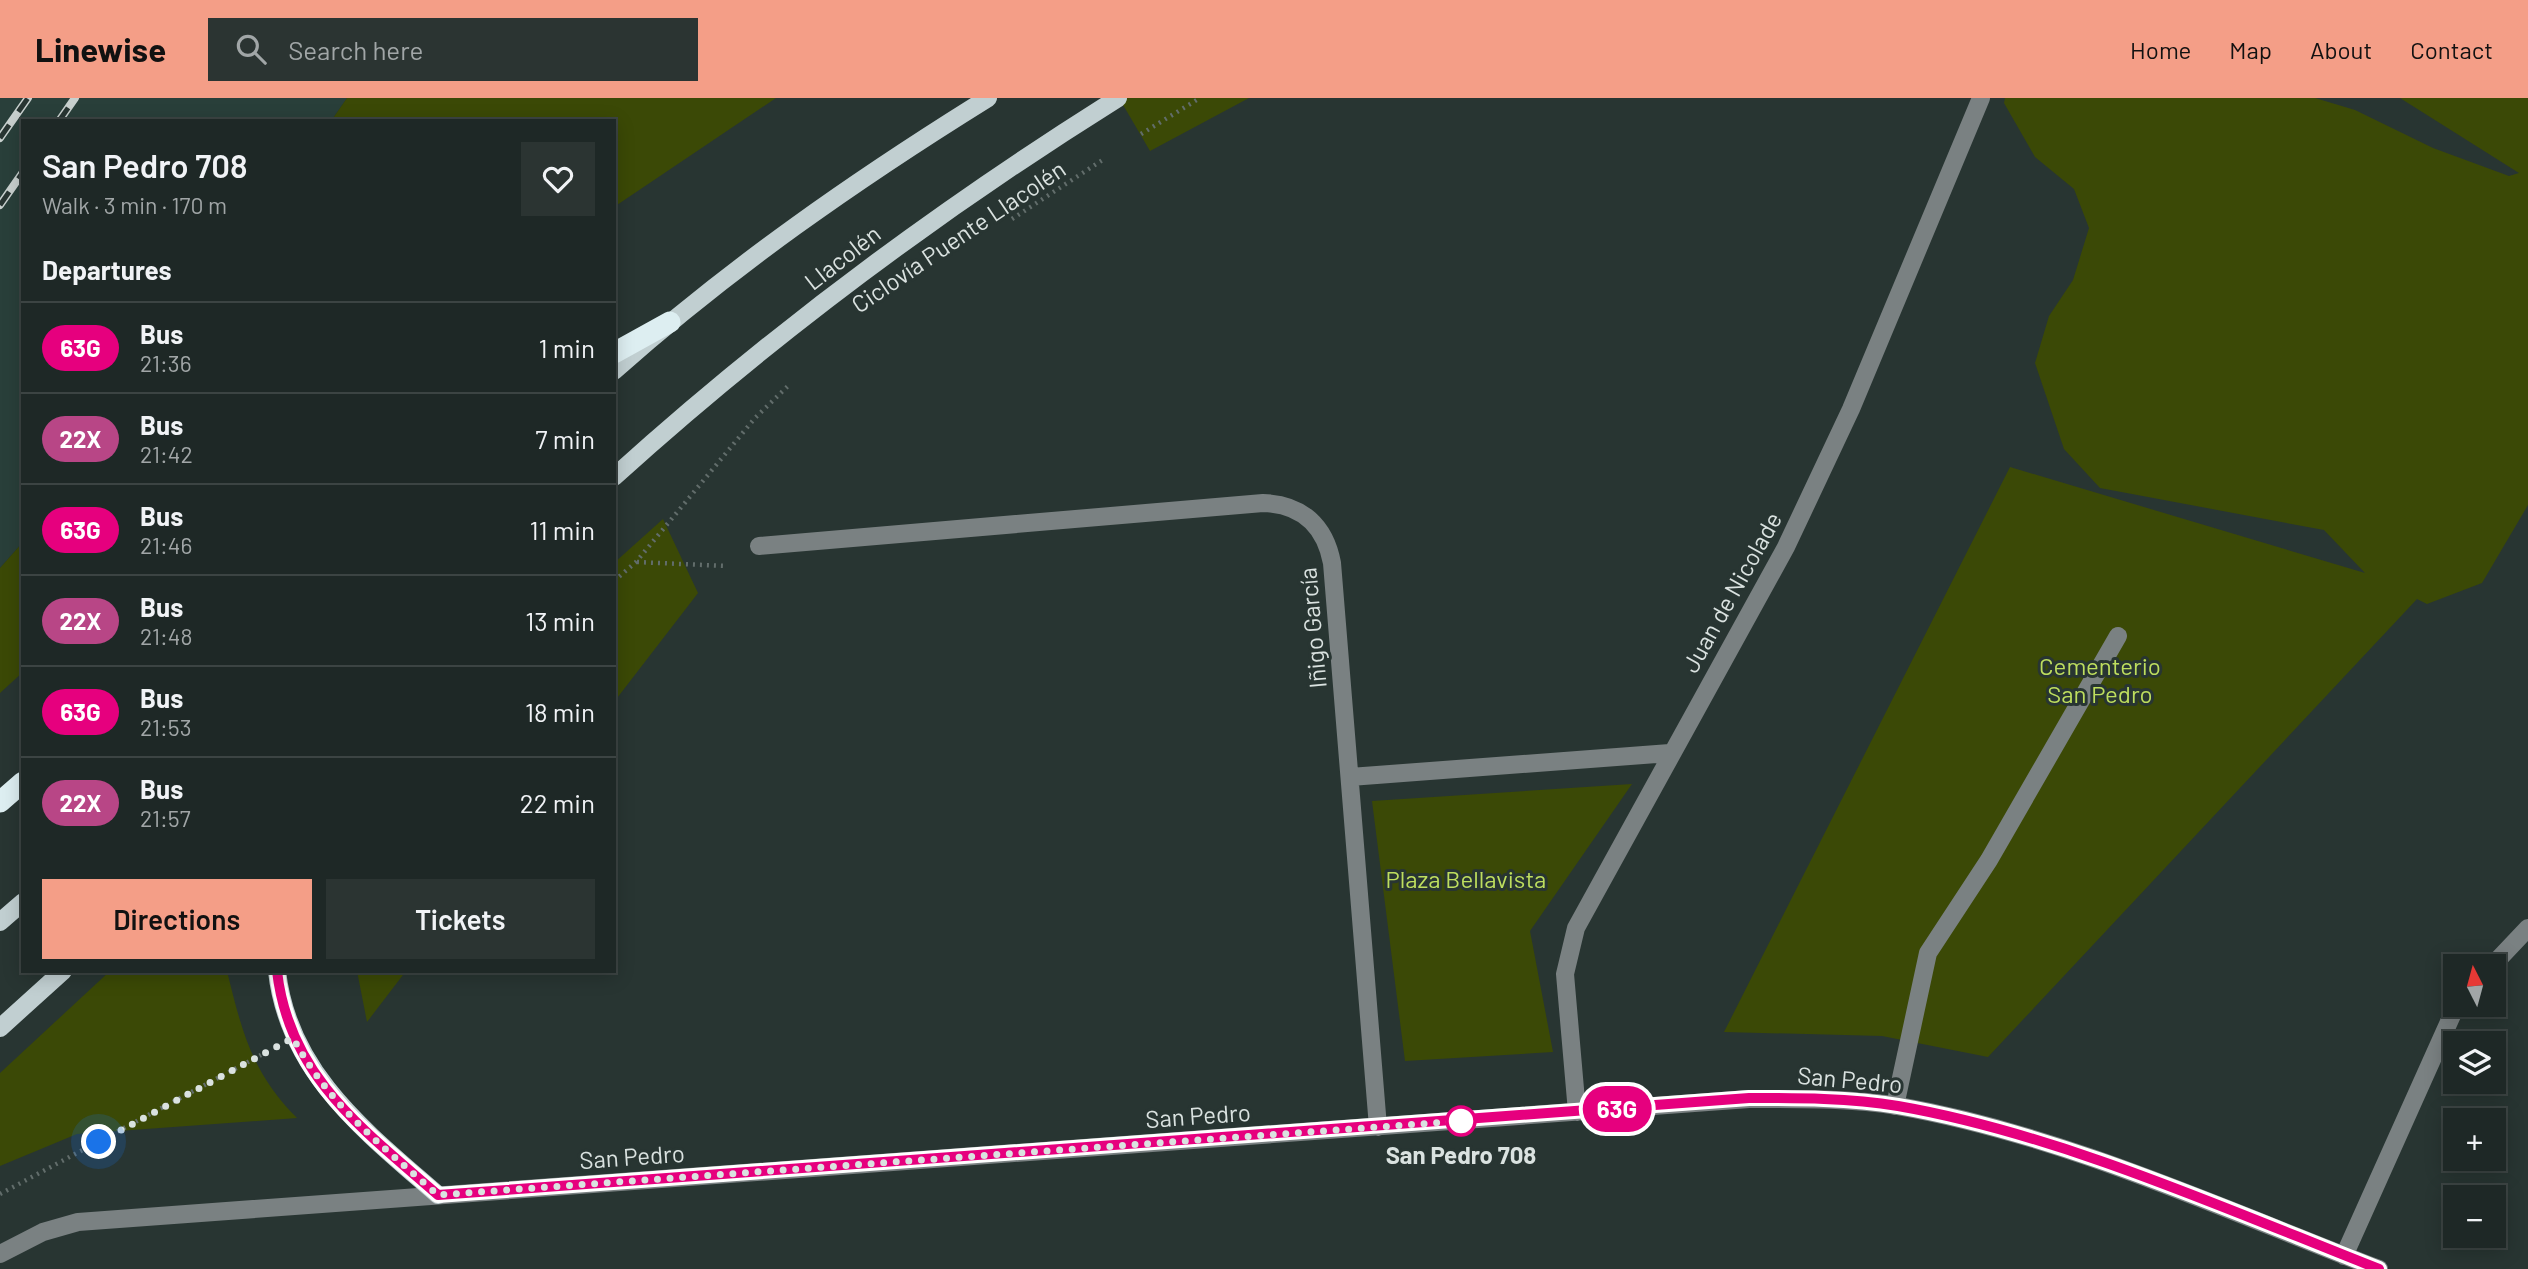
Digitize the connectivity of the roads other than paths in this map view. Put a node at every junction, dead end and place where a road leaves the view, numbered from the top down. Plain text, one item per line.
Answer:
1 (988, 98) edge
2 (1117, 98) edge
3 (1981, 98) edge
4 (670, 322) junction
5 (616, 352) edge
6 (616, 369) edge
7 (616, 475) edge
8 (759, 547) road end
9 (2118, 636) dead end
10 (1670, 753) junction
11 (1350, 777) junction
12 (21, 784) edge
13 (0, 802) edge
14 (21, 904) edge
15 (0, 922) edge
16 (2528, 928) edge
17 (2503, 954) edge
18 (61, 973) edge
19 (277, 973) edge
20 (2451, 1017) edge
21 (0, 1028) edge
22 (1895, 1106) junction
23 (1577, 1112) junction
24 (1378, 1127) junction
25 (438, 1195) junction
26 (0, 1254) edge
27 (2344, 1256) junction
28 (2379, 1269) edge

1 - 4 main road
2 - 7 main road, Llacolén
3 - 10 street, Juan de Nicolade
4 - 5 highway
4 - 6 main road
8 - 11 street, Iñigo García
9 - 22 street
10 - 11 street
10 - 23 street, Juan de Nicolade
11 - 24 street, Iñigo García
12 - 13 highway
14 - 15 main road
16 - 17 street
18 - 21 main road
19 - 25 main road
20 - 27 street
22 - 23 street, San Pedro
22 - 27 street, San Pedro
23 - 24 street, San Pedro
24 - 25 street, San Pedro
25 - 26 street, San Pedro
27 - 28 street, San Pedro

